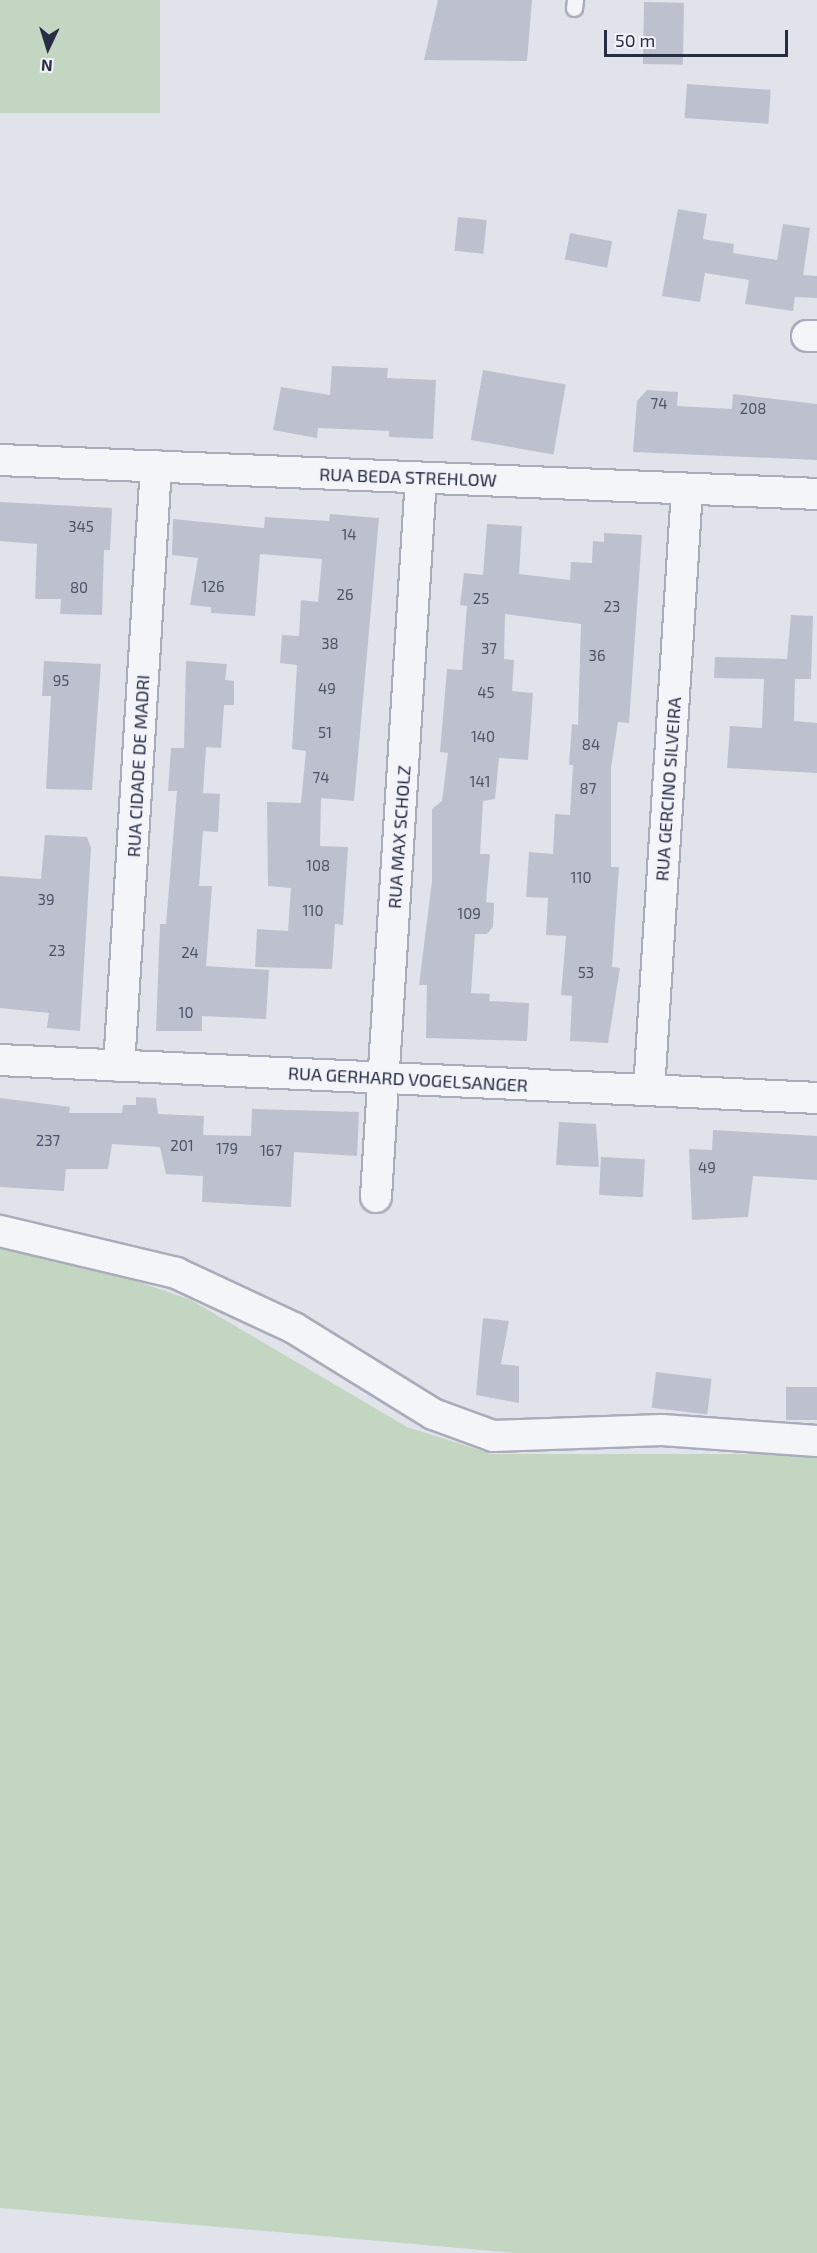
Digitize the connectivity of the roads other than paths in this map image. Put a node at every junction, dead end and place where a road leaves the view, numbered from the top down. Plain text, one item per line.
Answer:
1 (0, 460) edge
2 (156, 466) junction
3 (421, 478) junction
4 (687, 489) junction
5 (817, 495) edge
6 (0, 1060) edge
7 (119, 1066) junction
8 (384, 1078) junction
9 (649, 1090) junction
10 (817, 1098) edge
11 (376, 1197) dead end
12 (0, 1231) edge
13 (817, 1441) edge

1 - 2 street, RUA BEDA STREHLOW
2 - 3 street, RUA BEDA STREHLOW
2 - 7 street, RUA CIDADE DE MADRI
3 - 4 street, RUA BEDA STREHLOW
3 - 8 street, RUA MAX SCHOLZ
4 - 5 street, RUA BEDA STREHLOW
4 - 9 street, RUA GERCINO SILVEIRA
6 - 7 street, RUA GERHARD VOGELSANGER
7 - 8 street, RUA GERHARD VOGELSANGER
8 - 9 street, RUA GERHARD VOGELSANGER
8 - 11 street, RUA MAX SCHOLZ
9 - 10 street, RUA GERHARD VOGELSANGER
12 - 13 street

